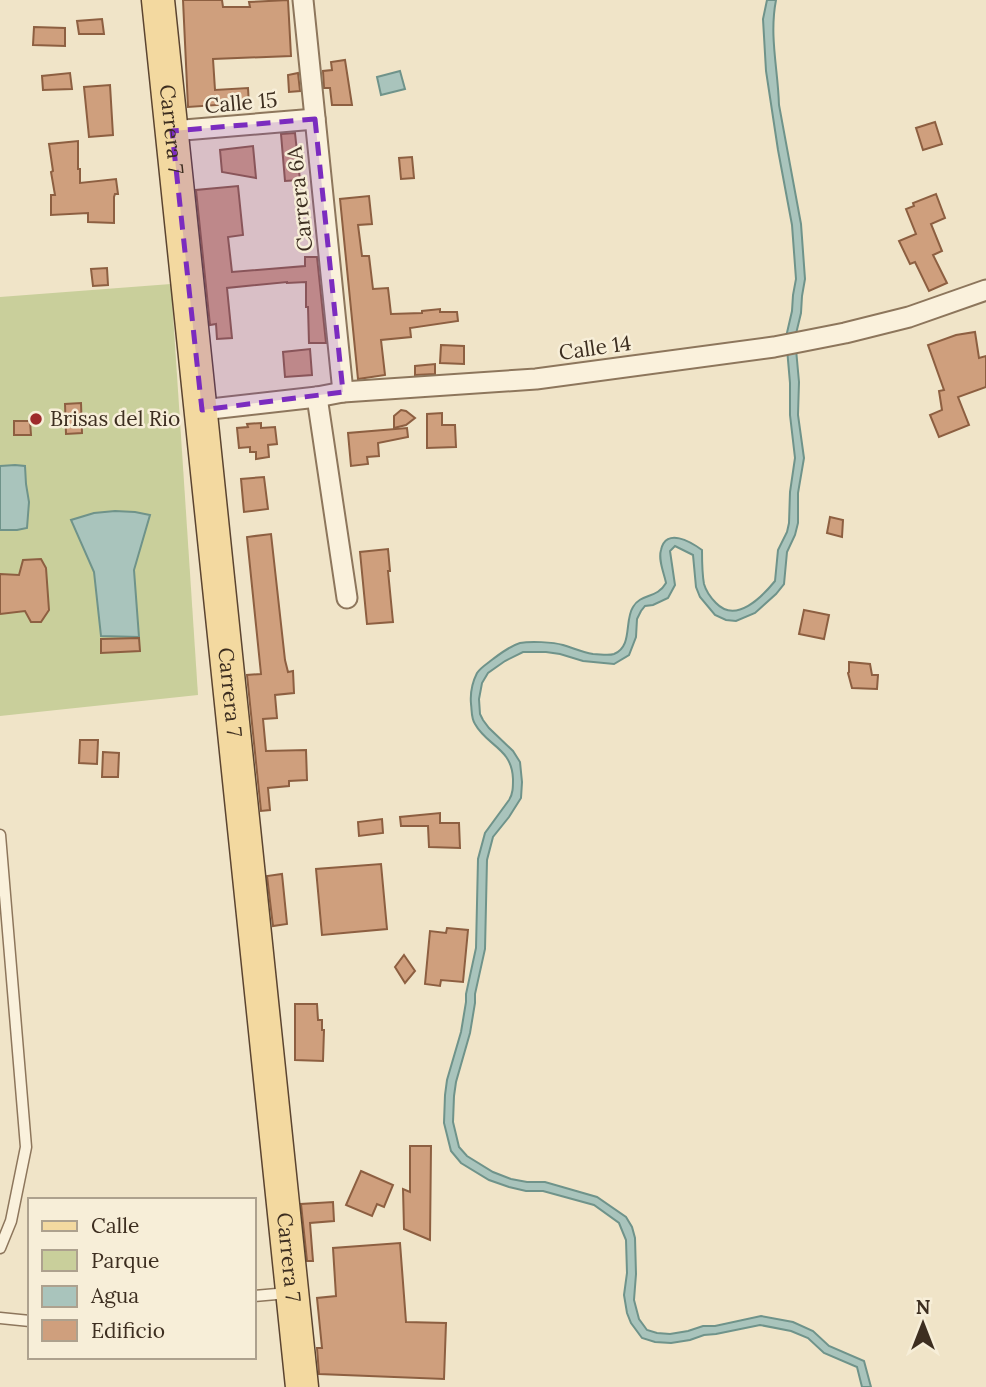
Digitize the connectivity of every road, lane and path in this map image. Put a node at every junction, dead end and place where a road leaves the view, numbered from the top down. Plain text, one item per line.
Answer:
1 (158, 0) edge
2 (303, 0) edge
3 (315, 119) junction
4 (172, 131) junction
5 (986, 290) edge
6 (343, 393) junction
7 (317, 397) junction
8 (202, 410) junction
9 (347, 598) dead end
10 (0, 835) edge
11 (0, 1248) edge
12 (293, 1292) junction
13 (256, 1296) edge
14 (0, 1318) edge
15 (28, 1321) edge
16 (302, 1387) edge

1 - 4 main road, Carrera 7
2 - 3 street, Carrera 6A
3 - 4 street, Calle 15
3 - 6 street, Carrera 6A
4 - 8 main road, Carrera 7
5 - 6 street, Calle 14
6 - 7 street, Calle 14
7 - 8 street, Calle 14
7 - 9 street
8 - 12 main road, Carrera 7
10 - 11 lane
12 - 13 lane
12 - 16 main road, Carrera 7
14 - 15 lane

